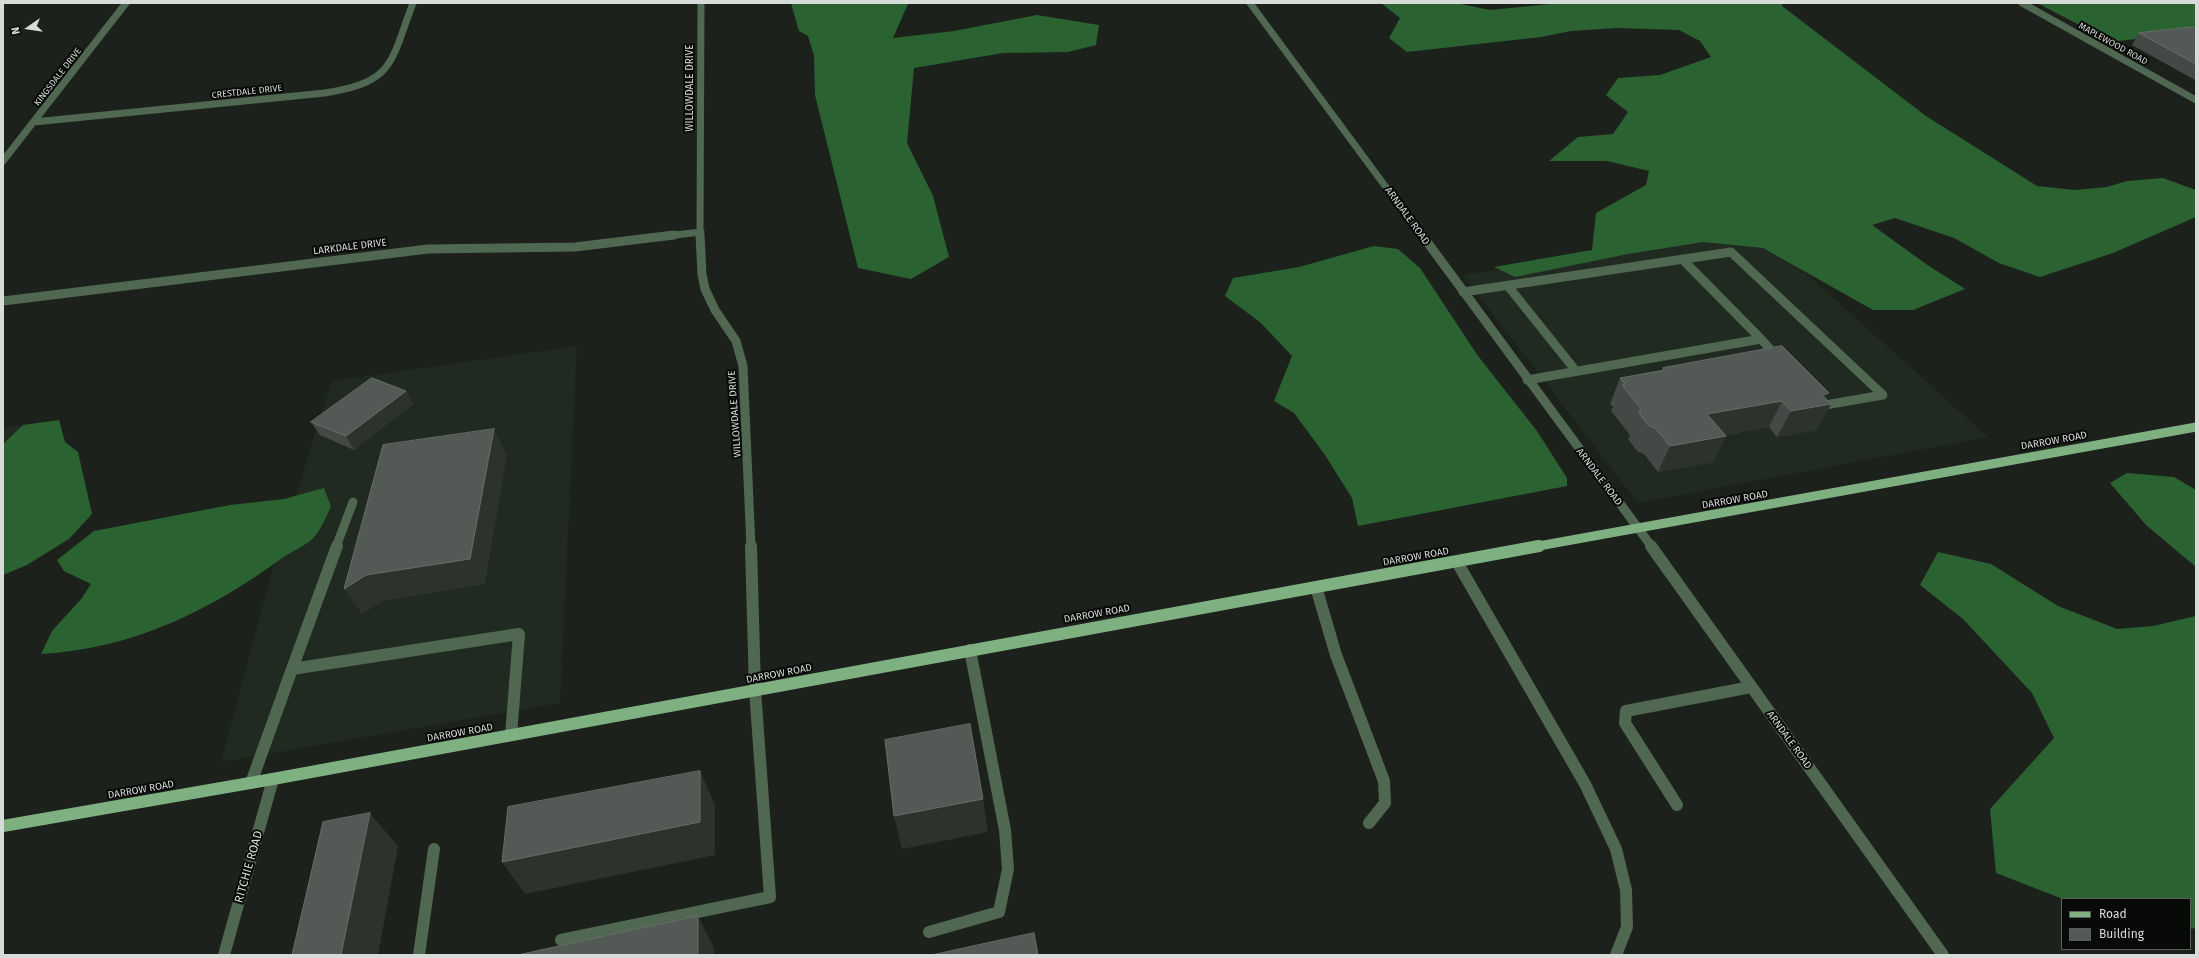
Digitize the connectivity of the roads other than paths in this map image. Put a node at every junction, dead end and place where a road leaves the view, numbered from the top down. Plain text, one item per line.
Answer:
1 (126, 3) edge
2 (413, 3) edge
3 (701, 3) edge
4 (1250, 3) edge
5 (2022, 3) edge
6 (2196, 100) edge
7 (34, 122) junction
8 (3, 161) edge
9 (701, 232) junction
10 (1682, 259) junction
11 (1508, 286) junction
12 (1463, 292) junction
13 (3, 301) edge
14 (1761, 339) junction
15 (1787, 367) edge
16 (1576, 371) junction
17 (1527, 380) junction
18 (1814, 394) edge
19 (2196, 427) edge
20 (354, 502) dead end
21 (1639, 529) junction
22 (1456, 562) junction
23 (1316, 587) junction
24 (970, 650) junction
25 (292, 669) junction
26 (1751, 687) junction
27 (755, 690) junction
28 (511, 736) junction
29 (273, 779) junction
30 (251, 783) junction
31 (1677, 805) dead end
32 (1369, 823) dead end
33 (3, 826) edge
34 (434, 849) dead end
35 (929, 932) dead end
36 (561, 940) dead end
37 (224, 955) edge
38 (419, 955) edge
39 (1616, 955) edge
40 (1943, 955) edge

1 - 7 street, KINGSDALE DRIVE
2 - 7 street, CRESTDALE DRIVE
3 - 9 street, WILLOWDALE DRIVE
4 - 12 street, ARNDALE ROAD
5 - 6 street, MAPLEWOOD ROAD
7 - 8 street, KINGSDALE DRIVE
9 - 13 street, LARKDALE DRIVE
9 - 27 street, WILLOWDALE DRIVE
10 - 11 street
10 - 14 street
10 - 18 street
11 - 12 street
11 - 16 street
12 - 17 street, ARNDALE ROAD
14 - 15 street
14 - 16 street
16 - 17 street
17 - 21 street, ARNDALE ROAD
19 - 21 main road, DARROW ROAD
20 - 25 street
21 - 22 main road, DARROW ROAD
21 - 26 street, ARNDALE ROAD
22 - 23 main road, DARROW ROAD
22 - 39 street
23 - 24 main road, DARROW ROAD
23 - 32 street
24 - 27 main road, DARROW ROAD
24 - 35 street
25 - 28 street
25 - 30 street
26 - 31 street
26 - 40 street, ARNDALE ROAD
27 - 28 main road, DARROW ROAD
27 - 36 street, WILLOWDALE DRIVE
28 - 29 main road, DARROW ROAD
29 - 30 main road, DARROW ROAD
29 - 37 street, RITCHIE ROAD
30 - 33 main road, DARROW ROAD
34 - 38 street

